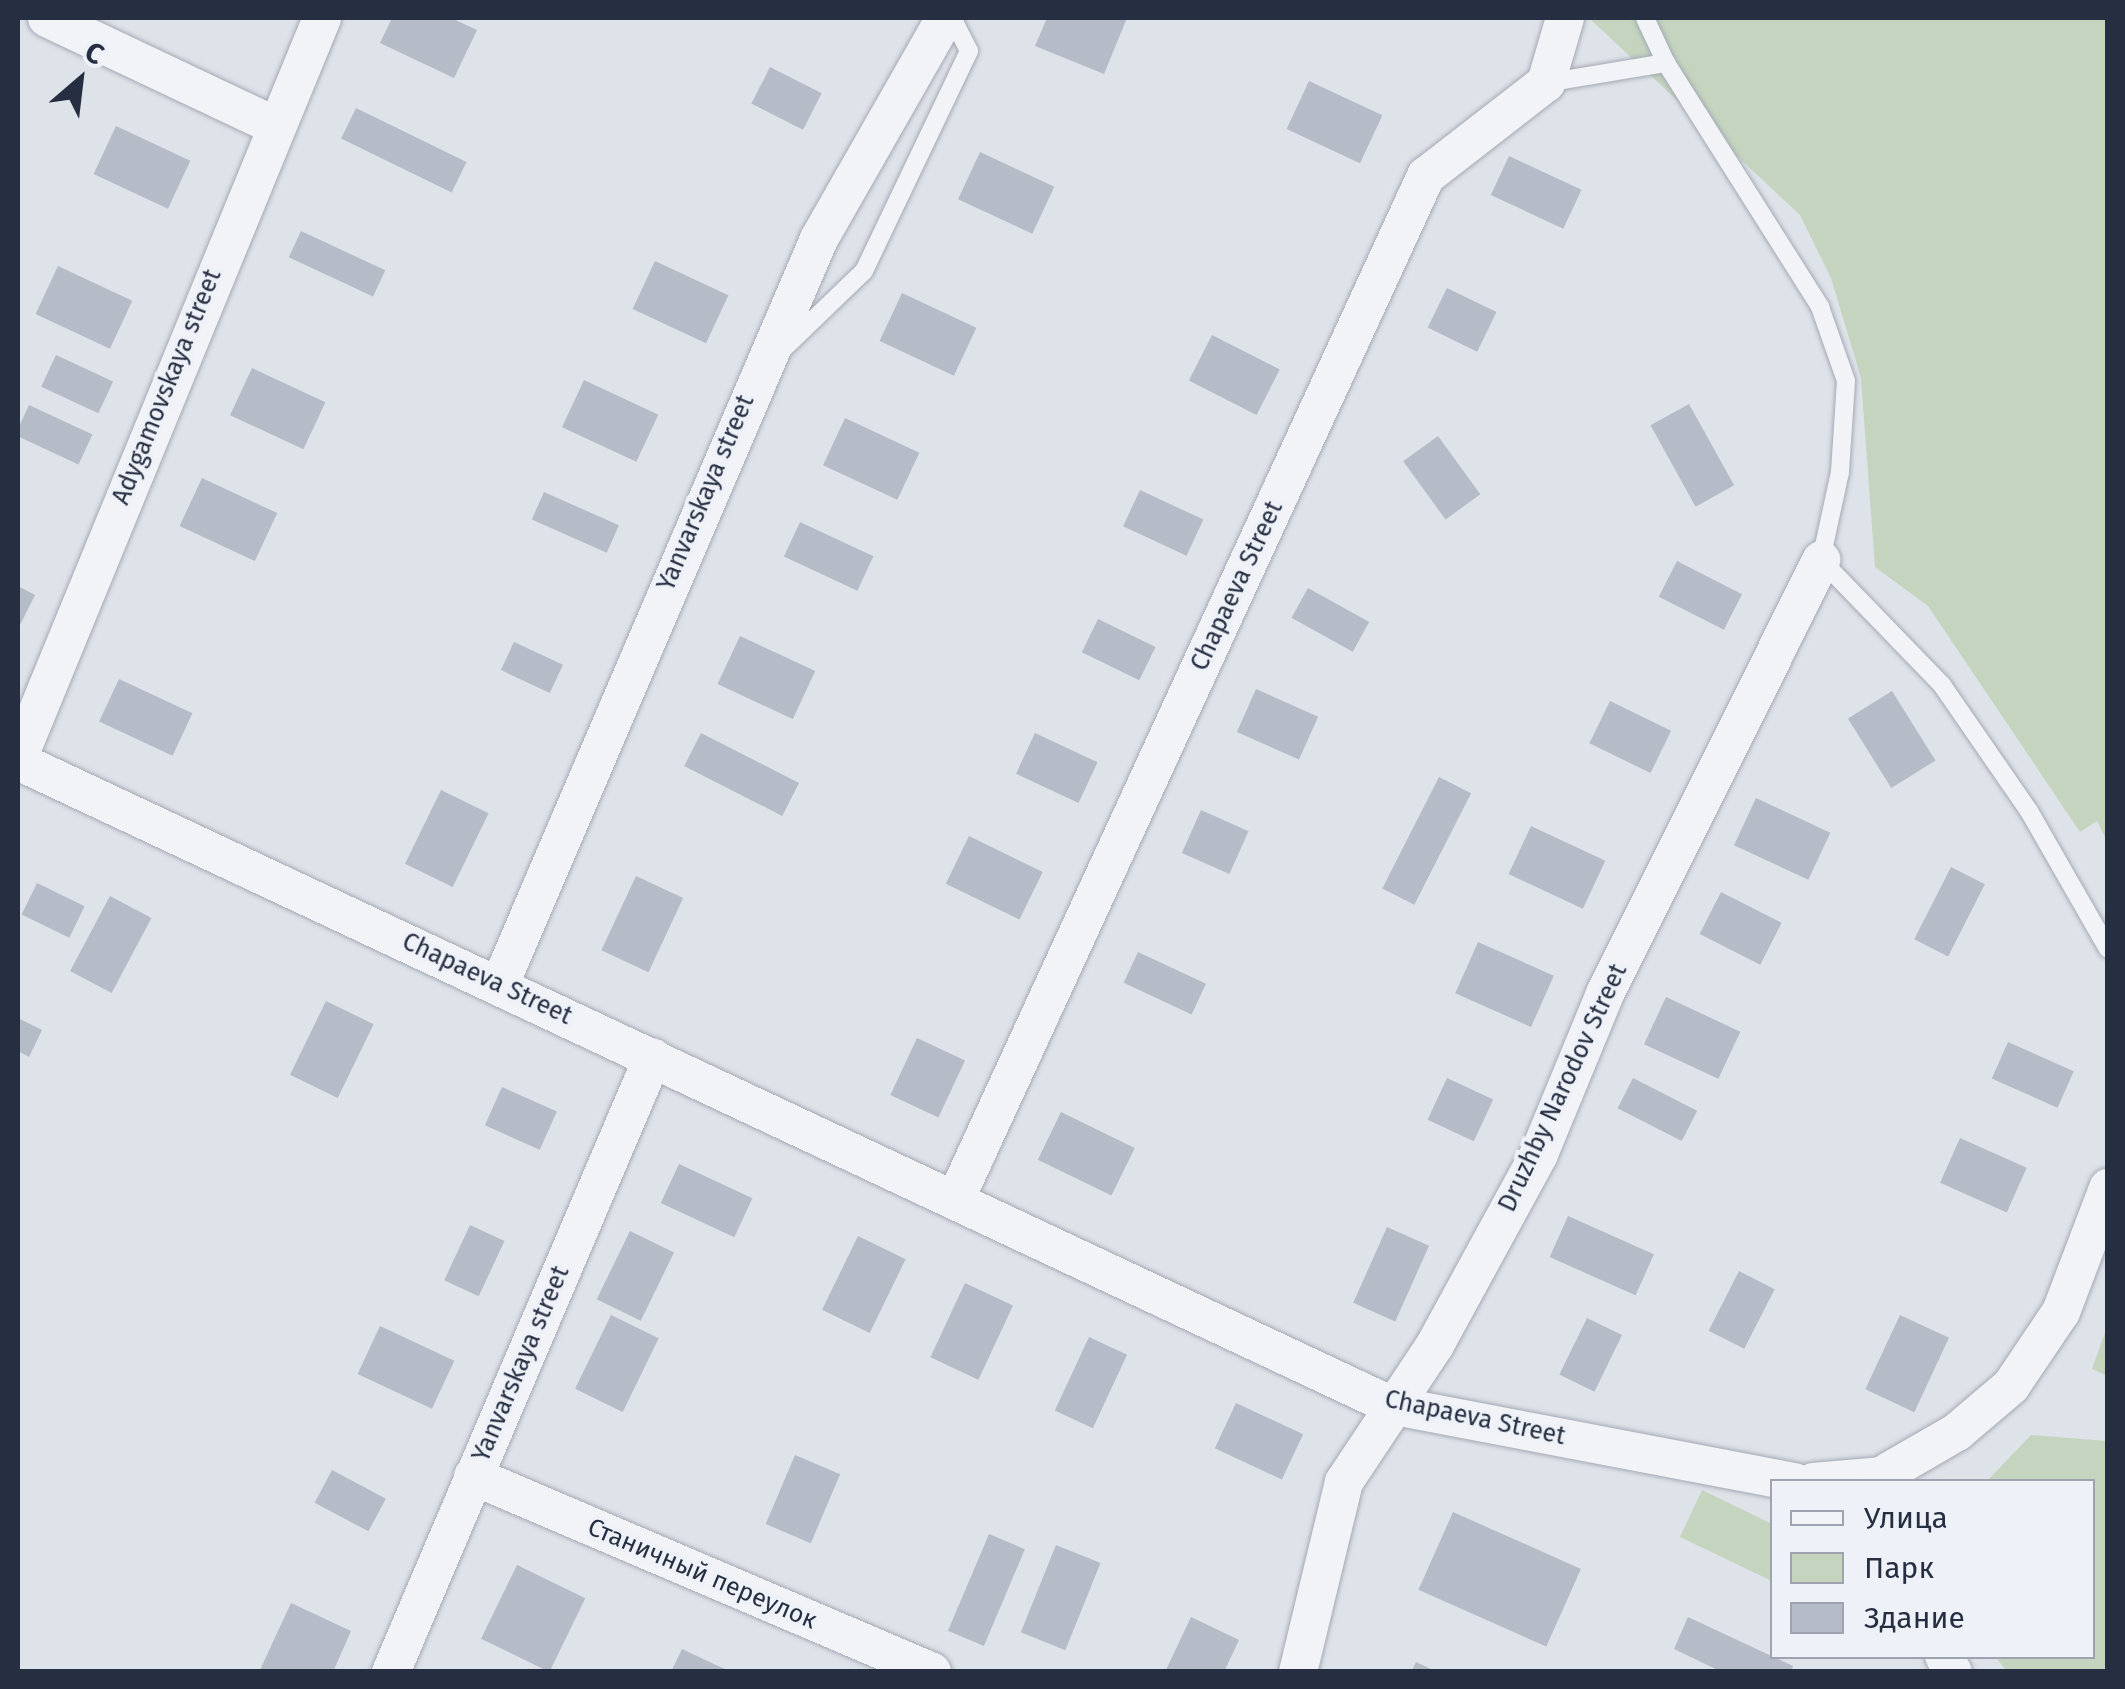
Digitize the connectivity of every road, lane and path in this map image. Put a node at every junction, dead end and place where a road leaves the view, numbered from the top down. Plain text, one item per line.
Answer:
1 (47, 18) edge
2 (322, 18) edge
3 (949, 18) edge
4 (1565, 18) edge
5 (1646, 18) edge
6 (1666, 63) junction
7 (1546, 83) junction
8 (273, 125) junction
9 (757, 373) junction
10 (1821, 560) junction
11 (18, 760) edge
12 (2108, 949) edge
13 (500, 984) junction
14 (653, 1056) junction
15 (2108, 1188) edge
16 (957, 1196) junction
17 (1390, 1404) junction
18 (473, 1476) junction
19 (1779, 1479) edge
20 (1847, 1479) edge
21 (391, 1672) edge
22 (932, 1672) edge
23 (1298, 1672) edge

1 - 8 street
2 - 8 street, Adygamovskaya street
3 - 9 street, Yanvarskaya street
3 - 9 lane
4 - 7 street
5 - 6 lane
6 - 7 lane
6 - 10 lane
7 - 16 street, Chapaeva Street
8 - 11 street, Adygamovskaya street
9 - 13 street, Yanvarskaya street
10 - 12 lane
10 - 17 street, Druzhby Narodov Street
11 - 13 street, Chapaeva Street
13 - 14 street, Chapaeva Street
14 - 16 street, Chapaeva Street
14 - 18 street, Yanvarskaya street
15 - 20 street
16 - 17 street, Chapaeva Street
17 - 19 street, Chapaeva Street
17 - 23 street, Druzhby Narodov Street
18 - 21 street, Yanvarskaya street
18 - 22 street, Станичный переулок

